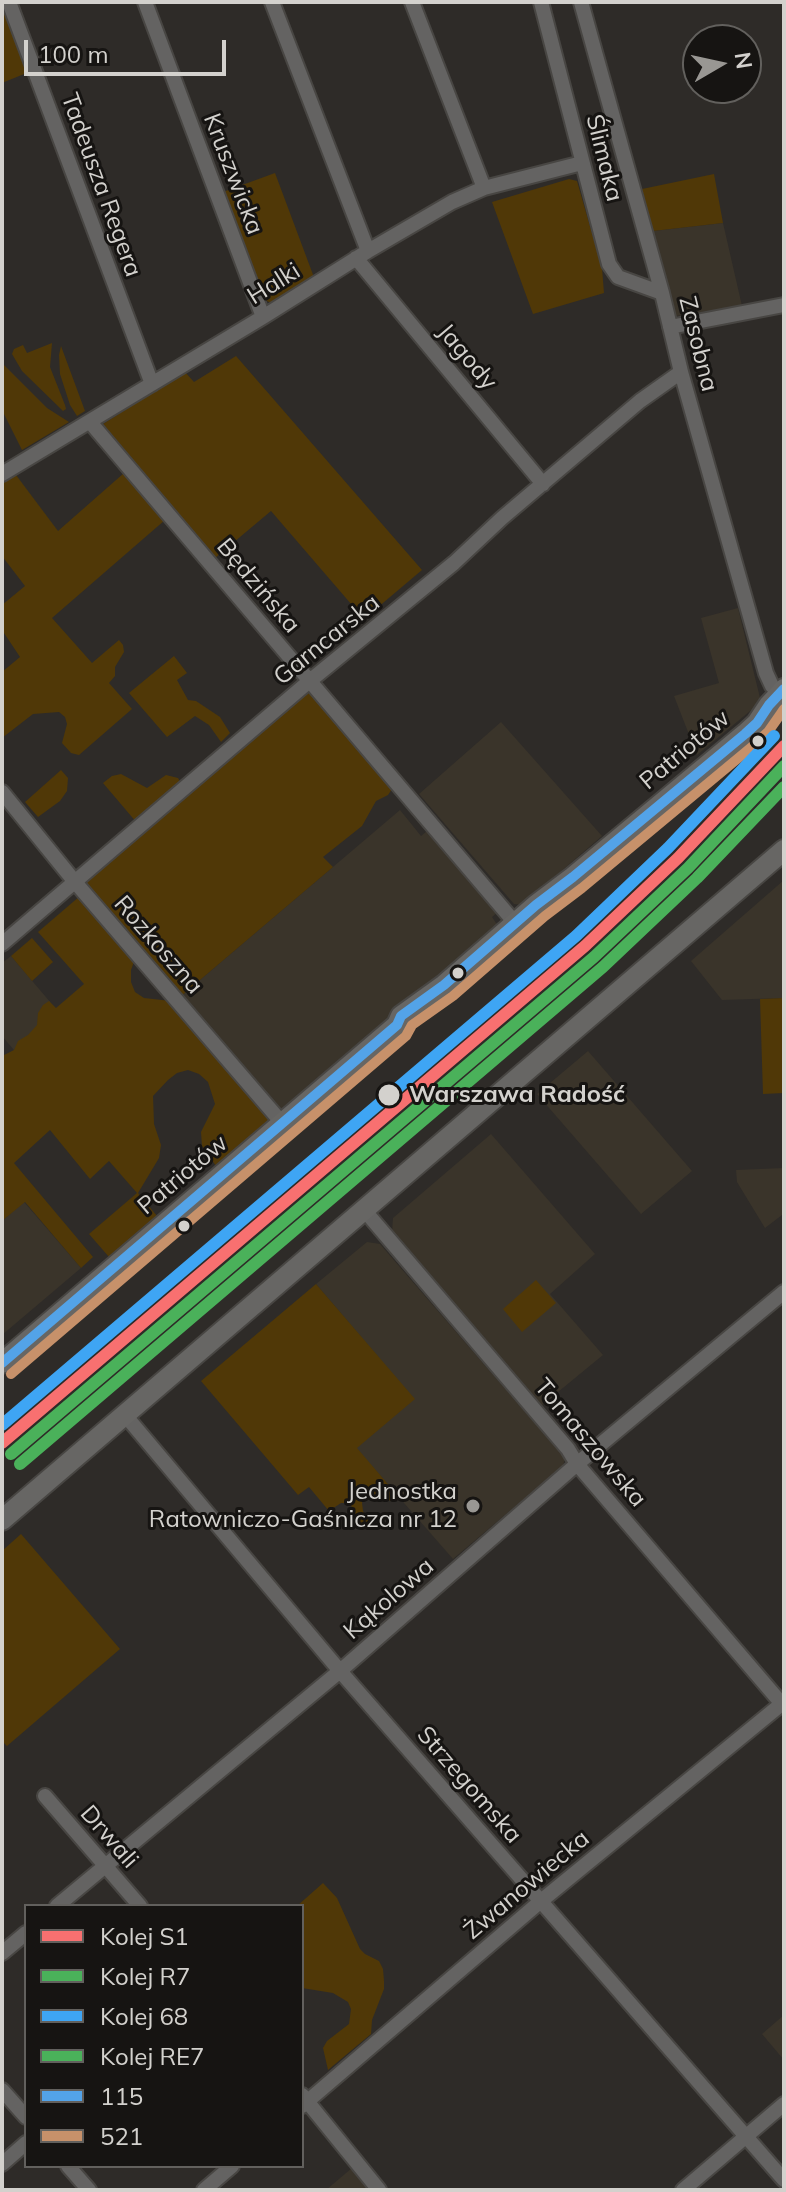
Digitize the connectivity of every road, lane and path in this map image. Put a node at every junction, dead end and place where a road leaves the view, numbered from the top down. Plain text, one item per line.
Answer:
1 (9, 2) edge
2 (145, 2) edge
3 (272, 2) edge
4 (412, 2) edge
5 (541, 2) edge
6 (581, 2) edge
7 (582, 163) junction
8 (484, 188) junction
9 (362, 255) junction
10 (662, 293) junction
11 (779, 306) edge
12 (263, 317) junction
13 (670, 327) junction
14 (681, 372) junction
15 (152, 384) junction
16 (90, 422) junction
17 (2, 474) edge
18 (543, 484) junction
19 (310, 681) junction
20 (783, 697) edge
21 (2, 792) edge
22 (784, 850) edge
23 (75, 882) junction
24 (516, 924) junction
25 (2, 944) edge
26 (283, 1124) junction
27 (365, 1211) junction
28 (784, 1292) edge
29 (2, 1363) edge
30 (125, 1415) junction
31 (577, 1464) junction
32 (2, 1520) edge
33 (340, 1671) junction
34 (783, 1703) edge
35 (45, 1796) dead end
36 (104, 1865) junction
37 (541, 1901) junction
38 (59, 1904) edge
39 (138, 1904) edge
40 (24, 1935) edge
41 (2, 1953) edge
42 (2, 2090) edge
43 (304, 2101) edge
44 (784, 2104) edge
45 (24, 2115) edge
46 (746, 2135) junction
47 (24, 2145) edge
48 (2, 2164) edge
49 (70, 2168) edge
50 (230, 2168) edge
51 (784, 2180) edge
52 (89, 2190) edge
53 (204, 2190) edge
54 (379, 2190) edge
55 (683, 2190) edge

1 - 15 street, Tadeusza Regera
2 - 12 street, Kruszwicka
3 - 9 street, Jagody
4 - 8 street
5 - 7 street, Ślimaka
6 - 10 street, Zasobna
7 - 8 street, Halki
7 - 10 street, Ślimaka
8 - 9 street, Halki
9 - 12 street, Halki
9 - 18 street, Jagody
10 - 13 street, Zasobna
11 - 13 street
12 - 15 street, Halki
13 - 14 street, Zasobna
14 - 18 street, Garncarska
14 - 20 street, Zasobna
15 - 16 street, Halki
16 - 17 street, Halki
16 - 19 street, Będzińska
18 - 19 street, Garncarska
19 - 23 street, Garncarska
19 - 24 street, Będzińska
20 - 24 main road, Patriotów
21 - 23 street, Rozkoszna
22 - 27 main road
23 - 25 street, Garncarska
23 - 26 street, Rozkoszna
24 - 26 main road, Patriotów
26 - 29 main road, Patriotów
27 - 30 main road
27 - 31 street, Tomaszowska
28 - 31 street, Kąkolowa
30 - 32 main road
30 - 33 street, Strzegomska
31 - 33 street, Kąkolowa
31 - 34 street, Tomaszowska
33 - 36 street, Kąkolowa
33 - 37 street, Strzegomska
34 - 37 street, Żwanowiecka
35 - 36 street, Drwali
36 - 38 street, Kąkolowa
36 - 39 street, Drwali
37 - 43 street, Żwanowiecka
37 - 46 street, Strzegomska
40 - 41 street
42 - 45 street
43 - 54 street
44 - 46 street
46 - 51 street, Strzegomska
46 - 55 street
47 - 48 street
49 - 52 street
50 - 53 street

